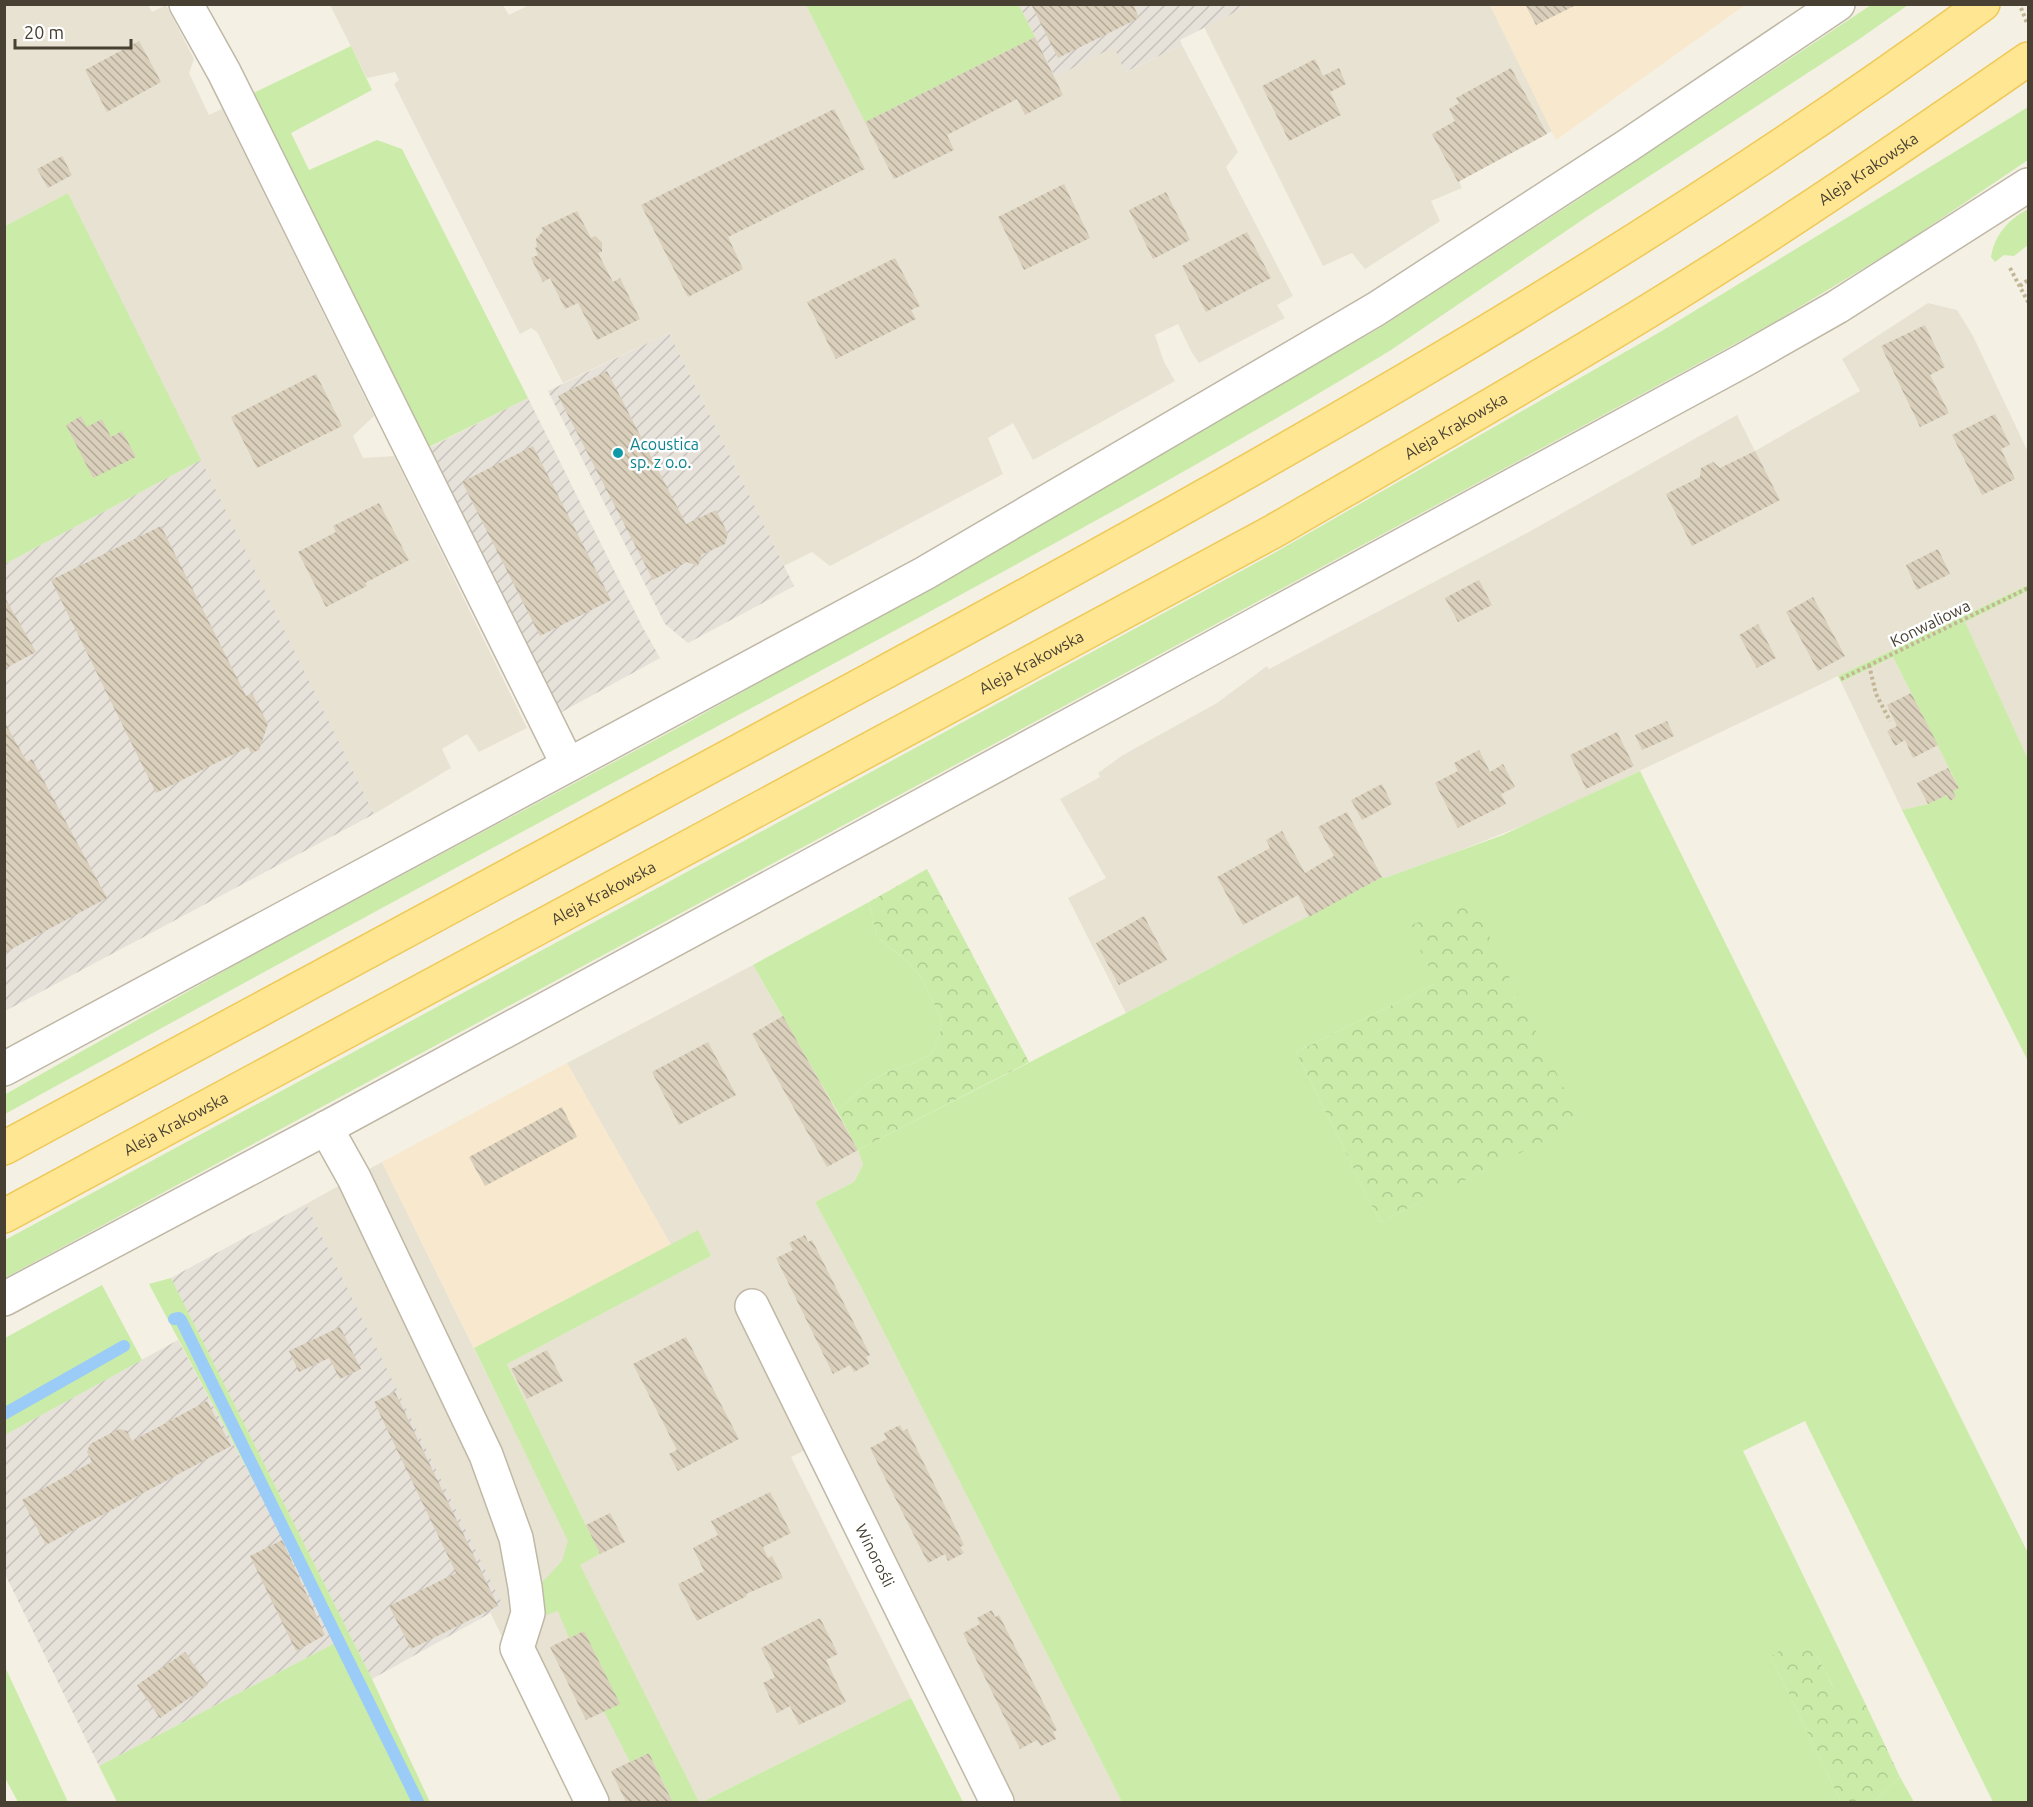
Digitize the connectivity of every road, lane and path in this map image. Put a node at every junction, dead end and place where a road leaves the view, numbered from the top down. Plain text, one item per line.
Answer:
1 (186, 4) edge
2 (1838, 4) edge
3 (1983, 4) edge
4 (2019, 4) edge
5 (2028, 26) edge
6 (2028, 59) edge
7 (2028, 185) edge
8 (2010, 268) dead end
9 (2028, 280) edge
10 (2020, 286) junction
11 (2028, 302) edge
12 (2028, 588) edge
13 (1869, 665) junction
14 (1841, 679) dead end
15 (1890, 721) dead end
16 (568, 765) junction
17 (4, 1069) edge
18 (326, 1128) junction
19 (4, 1148) edge
20 (4, 1216) edge
21 (4, 1299) edge
22 (752, 1306) dead end
23 (592, 1803) edge
24 (997, 1803) edge

1 - 16 street
2 - 16 street
3 - 19 main road
4 - 5 path
6 - 20 main road, Aleja Krakowska
7 - 18 street
8 - 10 path
9 - 10 path
10 - 11 path
12 - 13 path, Konwaliowa
13 - 14 path, Konwaliowa
13 - 15 path
16 - 17 street
18 - 21 street
18 - 23 street
22 - 24 street, Winorośli

